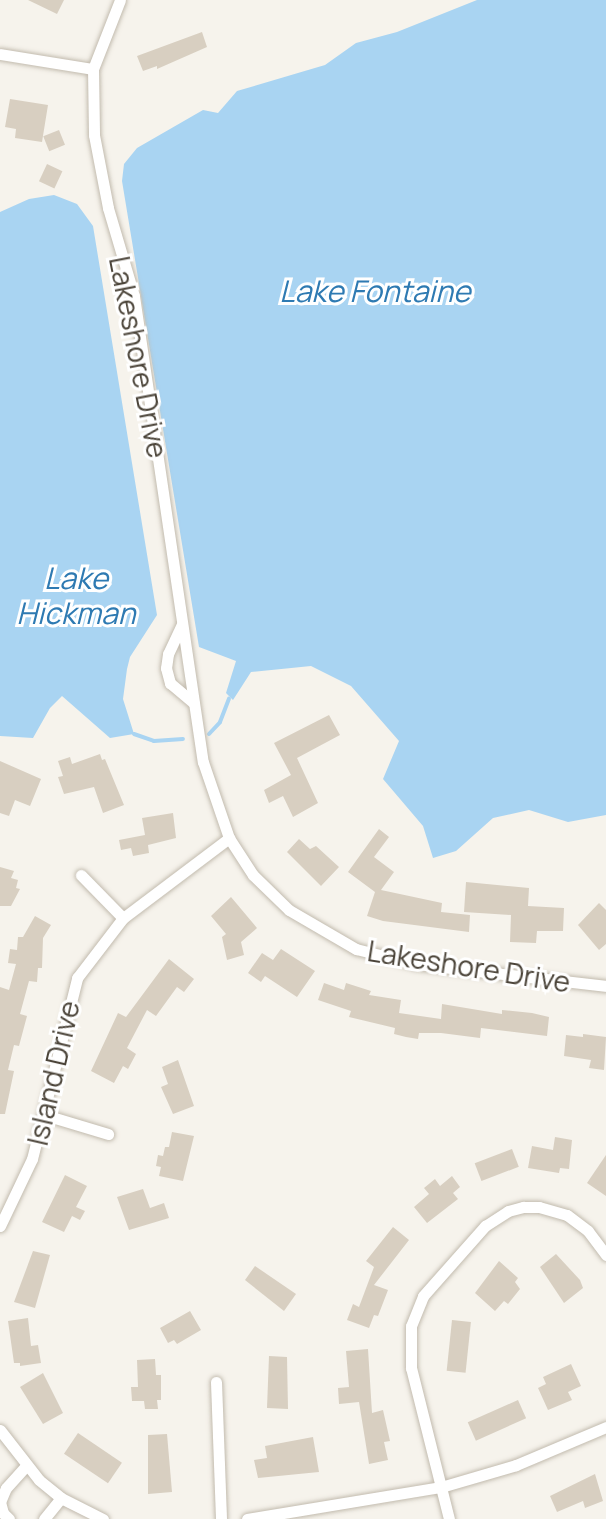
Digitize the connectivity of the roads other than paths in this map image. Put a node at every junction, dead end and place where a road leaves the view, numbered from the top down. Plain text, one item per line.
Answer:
1 (120, 0) edge
2 (0, 54) edge
3 (93, 69) junction
4 (182, 624) junction
5 (194, 703) junction
6 (229, 838) junction
7 (81, 875) dead end
8 (123, 918) junction
9 (606, 986) edge
10 (45, 1115) junction
11 (108, 1134) dead end
12 (0, 1226) edge
13 (606, 1255) edge
14 (216, 1382) dead end
15 (606, 1427) edge
16 (0, 1430) edge
17 (26, 1466) junction
18 (441, 1487) junction
19 (61, 1498) junction
20 (9, 1519) edge
21 (44, 1519) edge
22 (103, 1519) edge
23 (221, 1519) edge
24 (247, 1519) edge
25 (449, 1519) edge

1 - 3 street, Lakeshore Drive
2 - 3 street
3 - 4 street, Lakeshore Drive
4 - 5 street, Lakeshore Drive
4 - 5 street
5 - 6 street, Lakeshore Drive
6 - 8 street, Island Drive
6 - 9 street, Lakeshore Drive
7 - 8 street
8 - 10 street, Island Drive
10 - 11 street
10 - 12 street, Island Drive
13 - 18 street
14 - 23 street
15 - 18 street
16 - 17 street
17 - 19 street
17 - 20 street
18 - 24 street
18 - 25 street
19 - 21 street
19 - 22 street

